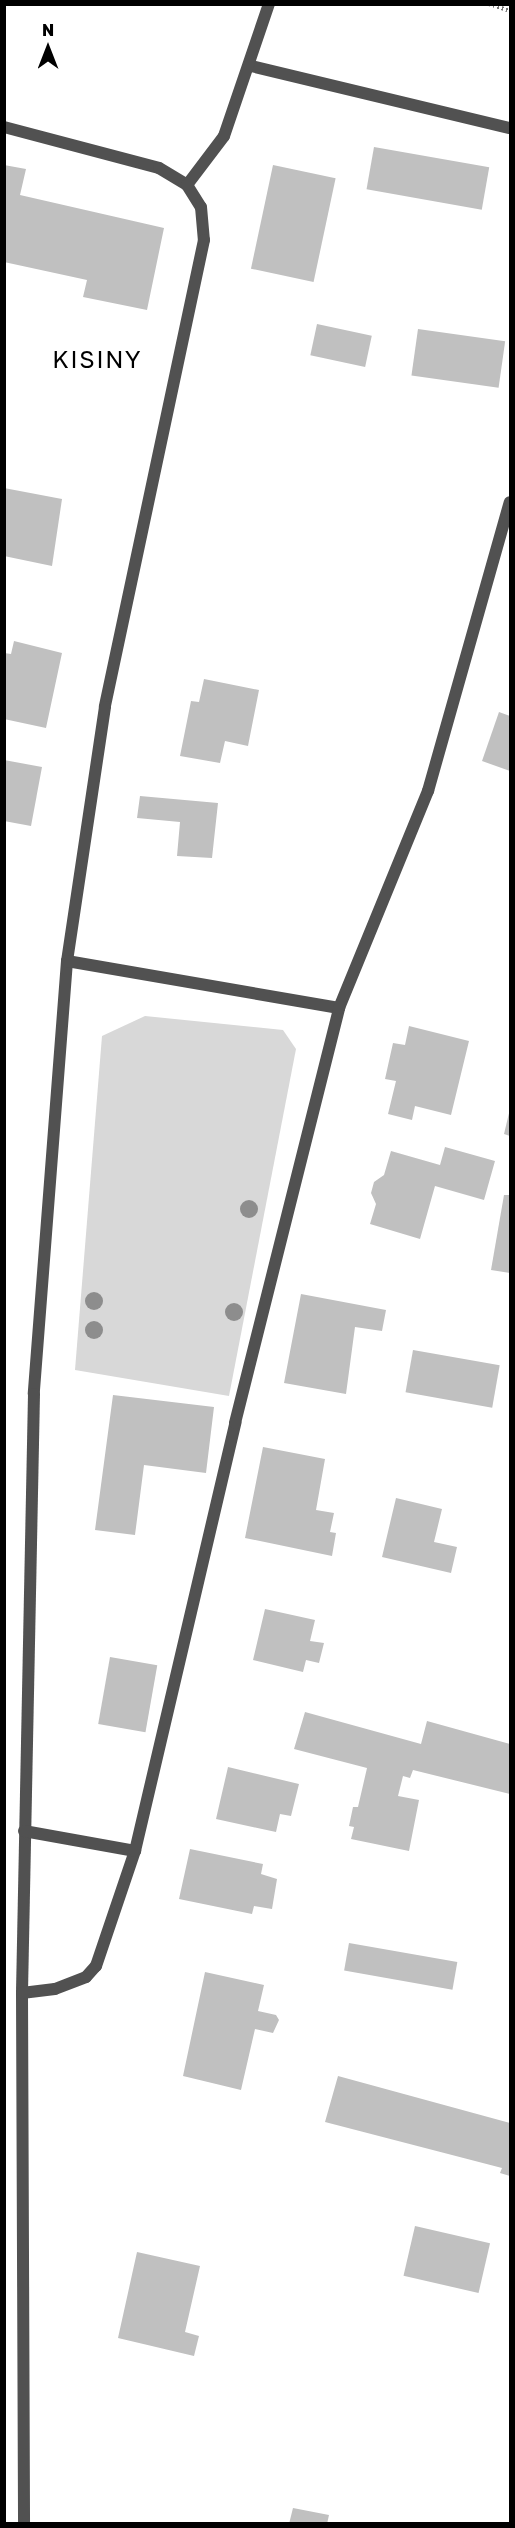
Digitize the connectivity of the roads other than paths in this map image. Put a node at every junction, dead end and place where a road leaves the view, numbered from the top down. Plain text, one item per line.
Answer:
1 (269, 4) edge
2 (251, 66) junction
3 (4, 127) edge
4 (510, 129) edge
5 (187, 185) junction
6 (510, 502) edge
7 (68, 961) junction
8 (339, 1008) junction
9 (24, 1831) junction
10 (135, 1851) junction
11 (22, 1993) junction
12 (24, 2523) edge

1 - 2 street
2 - 4 street
2 - 5 street
3 - 5 street
5 - 7 street
6 - 8 street
7 - 8 street
7 - 9 street
8 - 10 street
9 - 10 street
9 - 11 street
10 - 11 street
11 - 12 street

